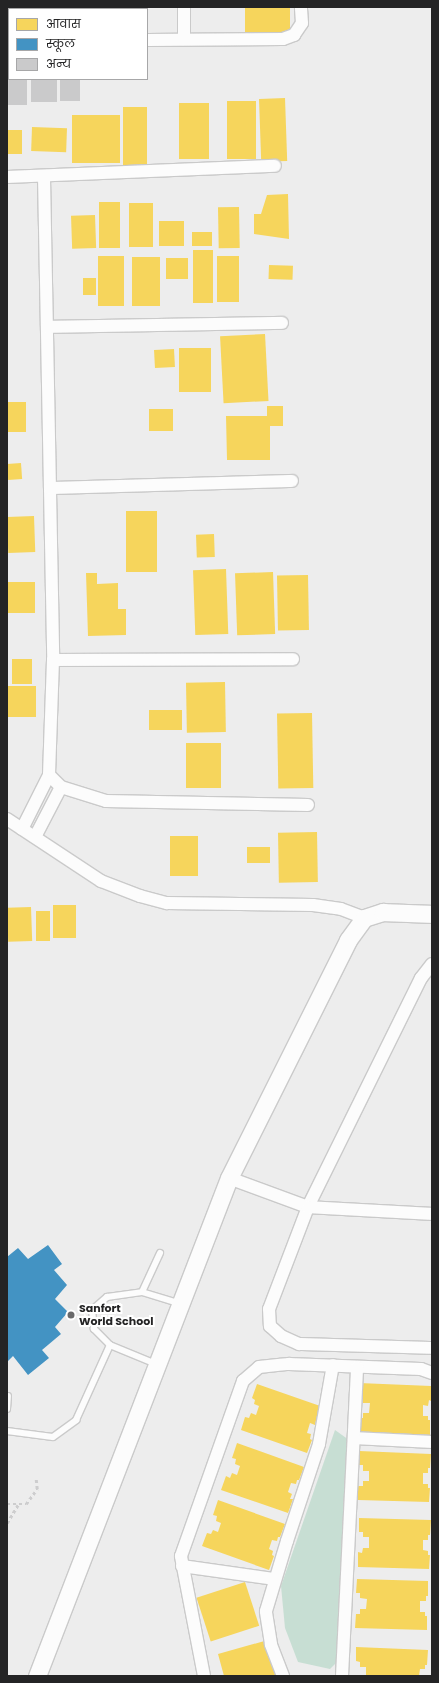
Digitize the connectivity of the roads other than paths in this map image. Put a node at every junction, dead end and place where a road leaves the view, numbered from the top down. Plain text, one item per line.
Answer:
1 (184, 7) edge
2 (301, 7) edge
3 (184, 39) junction
4 (148, 40) edge
5 (275, 166) dead end
6 (7, 177) edge
7 (44, 177) junction
8 (282, 323) dead end
9 (47, 327) junction
10 (292, 481) dead end
11 (50, 488) junction
12 (293, 659) dead end
13 (53, 660) junction
14 (49, 775) junction
15 (61, 787) junction
16 (308, 805) dead end
17 (7, 819) edge
18 (22, 828) junction
19 (35, 837) junction
20 (432, 914) edge
21 (364, 918) junction
22 (432, 964) edge
23 (229, 1178) junction
24 (308, 1208) junction
25 (432, 1214) edge
26 (160, 1253) dead end
27 (142, 1292) junction
28 (181, 1304) junction
29 (110, 1345) junction
30 (432, 1348) edge
31 (157, 1364) junction
32 (333, 1366) junction
33 (357, 1366) junction
34 (432, 1373) edge
35 (8, 1396) dead end
36 (7, 1409) edge
37 (7, 1431) edge
38 (354, 1438) junction
39 (432, 1442) edge
40 (182, 1566) junction
41 (275, 1579) junction
42 (37, 1676) edge
43 (204, 1676) edge
44 (283, 1676) edge
45 (342, 1676) edge

1 - 3 street
2 - 3 street
3 - 4 street
5 - 7 street
6 - 7 street
7 - 9 street
8 - 9 street
9 - 11 street
10 - 11 street
11 - 13 street
12 - 13 street
13 - 14 street
14 - 15 street
14 - 18 street
15 - 16 street
15 - 19 street
17 - 18 street
18 - 19 street
19 - 21 street
20 - 21 street
21 - 23 street
22 - 24 street
23 - 24 street
23 - 28 street
24 - 25 street
24 - 30 street
26 - 27 lane
27 - 28 lane
27 - 29 lane
28 - 31 street
29 - 31 lane
29 - 37 lane
31 - 42 street
32 - 33 street
32 - 40 street
32 - 41 street
33 - 34 street
33 - 38 street
35 - 36 lane
38 - 39 street
38 - 45 street
40 - 41 street
40 - 43 street
41 - 44 street

